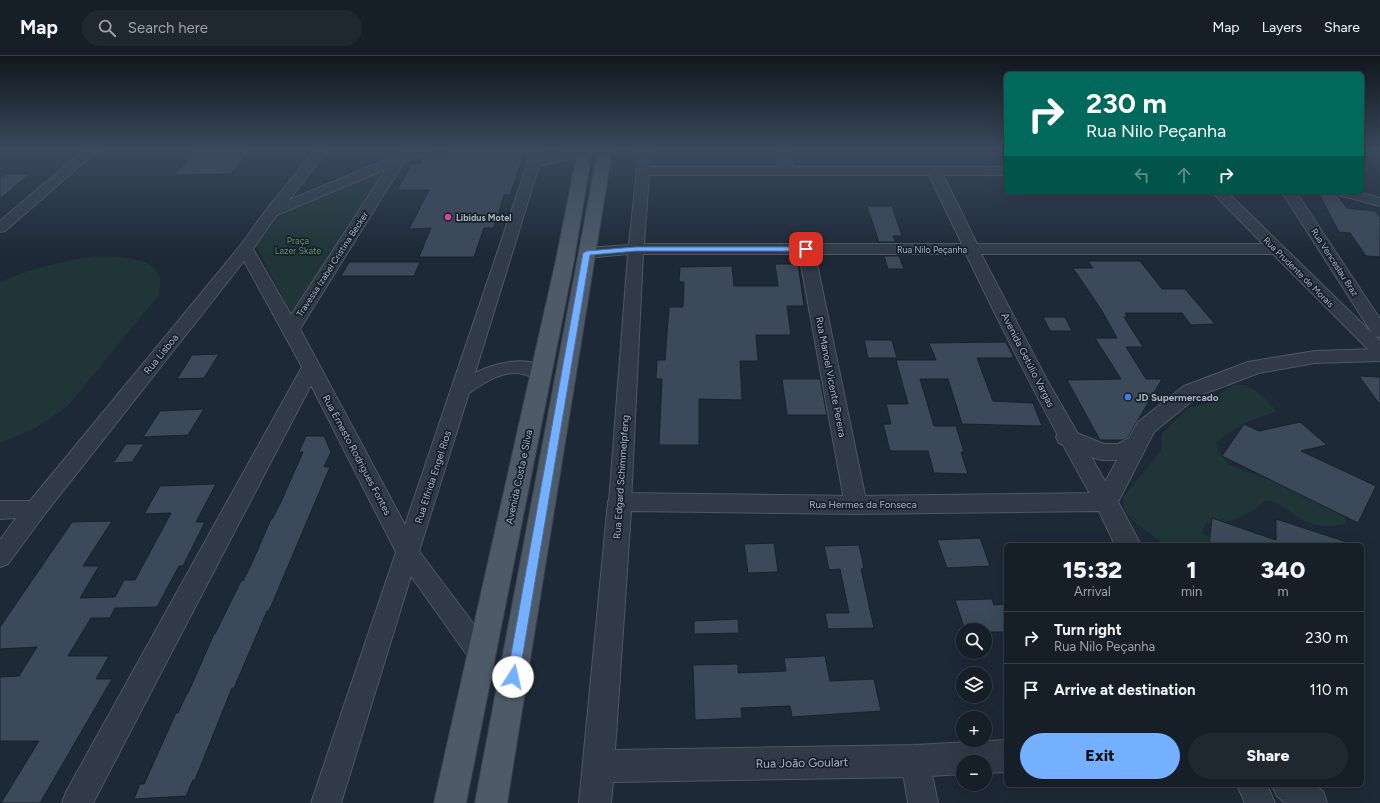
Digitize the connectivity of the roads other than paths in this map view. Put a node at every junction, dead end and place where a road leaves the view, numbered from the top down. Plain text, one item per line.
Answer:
1 (51, 185) edge
2 (294, 185) edge
3 (337, 185) edge
4 (383, 185) edge
5 (527, 185) edge
6 (579, 185) edge
7 (599, 185) edge
8 (642, 185) edge
9 (941, 185) edge
10 (1221, 194) edge
11 (1290, 194) edge
12 (1350, 194) edge
13 (1380, 202) edge
14 (272, 212) junction
15 (0, 228) edge
16 (246, 249) junction
17 (636, 249) junction
18 (806, 249) junction
19 (971, 249) junction
20 (1277, 249) junction
21 (587, 253) junction
22 (291, 329) junction
23 (1380, 332) edge
24 (1380, 351) edge
25 (1380, 355) edge
26 (311, 367) junction
27 (540, 374) junction
28 (461, 389) junction
29 (1067, 437) junction
30 (1136, 444) junction
31 (620, 502) junction
32 (1106, 502) junction
33 (856, 505) junction
34 (36, 509) junction
35 (0, 510) edge
36 (1127, 543) edge
37 (408, 553) junction
38 (0, 557) edge
39 (481, 654) junction
40 (1004, 756) edge
41 (915, 761) junction
42 (599, 766) junction
43 (1253, 787) edge
44 (1291, 787) edge
45 (77, 803) edge
46 (326, 803) edge
47 (450, 803) edge
48 (491, 803) edge
49 (594, 803) edge
50 (923, 803) edge
51 (1260, 803) edge
52 (1311, 803) edge

1 - 15 street
2 - 14 street, Rua Lisboa
3 - 14 street
4 - 22 street, Travessa Izabel Cristina Becker
5 - 28 street, Rua Elfrida Engel Rios
6 - 27 main road, Avenida Costa e Silva
7 - 21 main road
8 - 17 street, Rua Edgard Schimmelpfeng
9 - 19 street, Avenida Getúlio Vargas
10 - 20 street, Rua Prudente de Morais
11 - 23 street, Rua Venceslau Braz
12 - 13 street
14 - 16 street, Rua Lisboa
16 - 22 street, Rua Ernesto Rodrigues Fontes
16 - 34 street, Rua Lisboa
17 - 18 street, Rua Nilo Peçanha
17 - 21 street, Rua Nilo Peçanha
17 - 31 street, Rua Edgard Schimmelpfeng
18 - 19 street, Rua Nilo Peçanha
18 - 33 street, Rua Manoel Vicente Pereira
19 - 20 street, Rua Nilo Peçanha
19 - 29 street, Avenida Getúlio Vargas
20 - 24 street, Rua Prudente de Morais
21 - 48 main road
22 - 26 street, Rua Ernesto Rodrigues Fontes
25 - 30 street
26 - 37 street, Rua Ernesto Rodrigues Fontes
26 - 45 street
27 - 28 street
27 - 39 main road, Avenida Costa e Silva
28 - 37 street, Rua Elfrida Engel Rios
29 - 30 street
29 - 32 street, Avenida Getúlio Vargas
30 - 32 street
31 - 33 street, Rua Hermes da Fonseca
31 - 42 street, Rua Edgard Schimmelpfeng
32 - 33 street, Rua Hermes da Fonseca
32 - 36 street, Avenida Getúlio Vargas
34 - 35 street
34 - 38 street, Rua Lisboa
37 - 39 street, Rua Ernesto Rodrigues Fontes
37 - 46 street, Rua Elfrida Engel Rios
39 - 47 main road, Avenida Costa e Silva
40 - 41 street, Rua João Goulart
41 - 42 street, Rua João Goulart
41 - 50 street
42 - 49 street, Rua Edgard Schimmelpfeng
43 - 51 street
44 - 52 street

